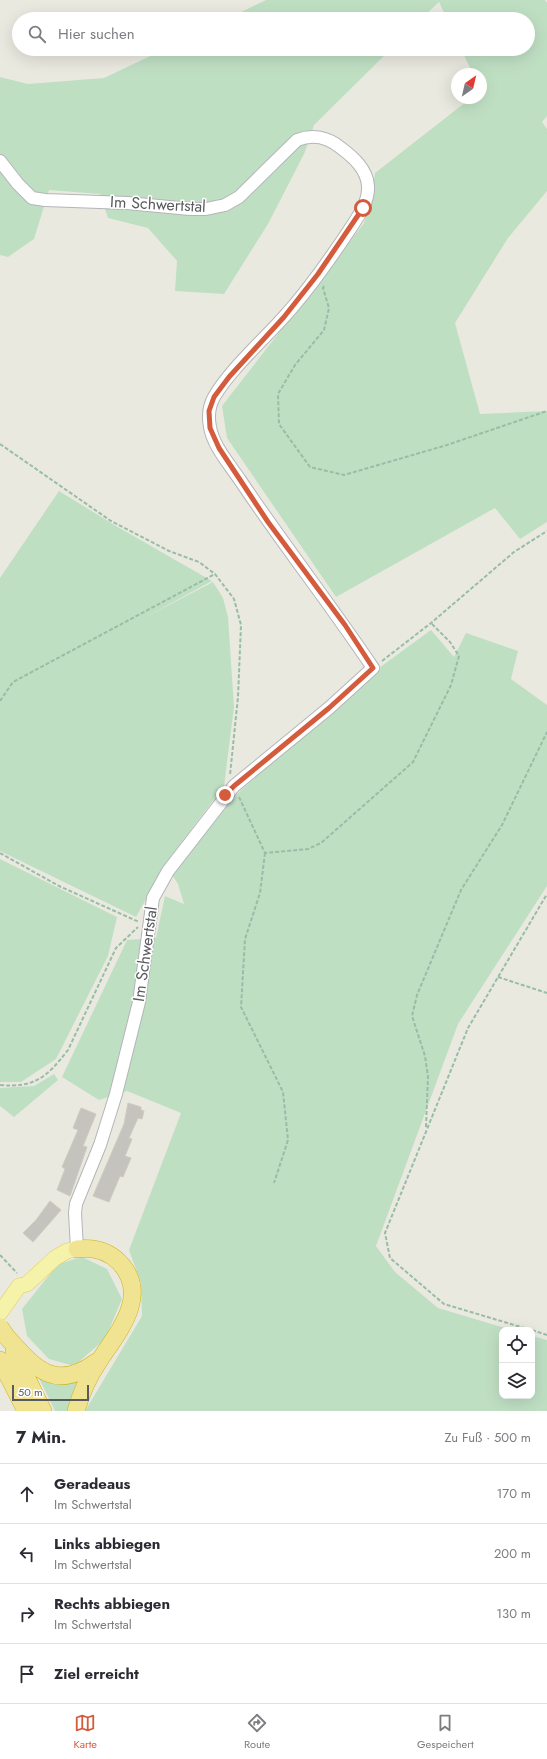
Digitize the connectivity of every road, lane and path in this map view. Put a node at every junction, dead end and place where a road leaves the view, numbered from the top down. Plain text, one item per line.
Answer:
1 (0, 160) edge
2 (326, 282) dead end
3 (547, 411) edge
4 (0, 444) edge
5 (547, 531) edge
6 (215, 574) junction
7 (431, 623) junction
8 (373, 668) junction
9 (0, 701) edge
10 (547, 732) edge
11 (234, 786) junction
12 (0, 853) edge
13 (265, 853) junction
14 (547, 894) edge
15 (498, 978) junction
16 (547, 993) edge
17 (0, 1085) edge
18 (426, 1130) junction
19 (274, 1183) dead end
20 (77, 1249) junction
21 (0, 1255) edge
22 (15, 1271) dead end
23 (27, 1284) junction
24 (0, 1313) edge
25 (521, 1327) edge
26 (2, 1330) edge
27 (535, 1331) edge
28 (547, 1335) edge
29 (0, 1360) edge
30 (99, 1360) junction
31 (26, 1411) edge
32 (43, 1411) edge
33 (76, 1411) edge

1 - 8 street, Im Schwertstal
2 - 3 path
4 - 6 path
5 - 7 path
6 - 9 path
6 - 11 path
7 - 8 path
7 - 13 path
8 - 11 street, Im Schwertstal
10 - 18 path
11 - 13 path
11 - 20 street, Im Schwertstal
12 - 17 path
13 - 19 path
14 - 15 path
15 - 16 path
15 - 18 path
18 - 25 path
20 - 23 main road
20 - 30 highway
21 - 22 path
23 - 24 main road
23 - 26 main road
26 - 30 highway
26 - 32 highway
27 - 28 path
29 - 31 highway
30 - 33 highway

